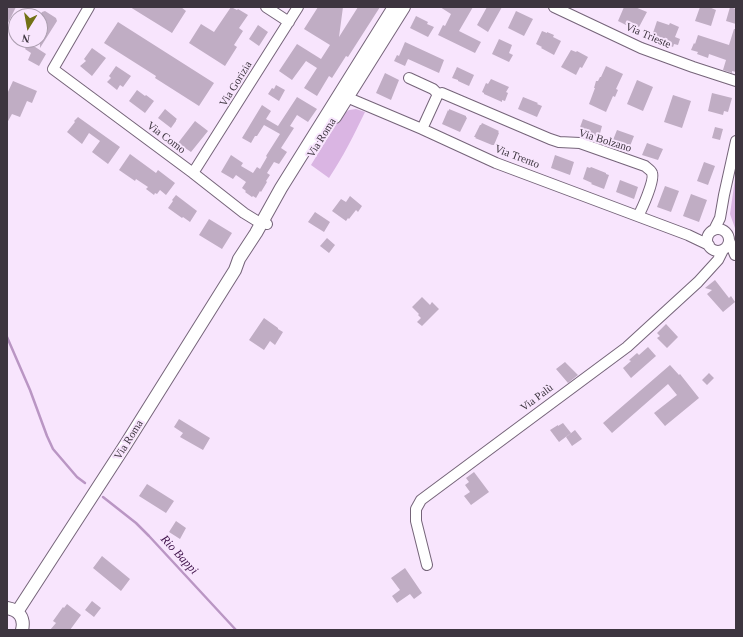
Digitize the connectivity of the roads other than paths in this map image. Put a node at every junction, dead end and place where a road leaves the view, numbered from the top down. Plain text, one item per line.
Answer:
1 (89, 7) edge
2 (266, 7) edge
3 (298, 7) edge
4 (394, 7) edge
5 (404, 7) edge
6 (554, 7) edge
7 (289, 22) junction
8 (409, 78) dead end
9 (736, 81) edge
10 (438, 94) junction
11 (344, 95) junction
12 (422, 129) junction
13 (736, 141) edge
14 (193, 174) junction
15 (638, 216) junction
16 (720, 218) junction
17 (264, 224) junction
18 (712, 232) junction
19 (688, 235) junction
20 (721, 244) junction
21 (735, 256) edge
22 (427, 565) dead end
23 (12, 610) edge
24 (22, 630) edge

1 - 14 street, Via Como
2 - 7 street
3 - 7 street, Via Gorizia
4 - 11 street, Via Roma
5 - 11 street, Via Roma
6 - 9 street, Via Trieste
7 - 14 street, Via Gorizia
8 - 10 street, Via Bolzano
10 - 12 street
10 - 15 street, Via Bolzano
11 - 12 street, Via Trento
11 - 17 street, Via Roma
12 - 15 street, Via Trento
13 - 16 street, Via Palù
14 - 17 street, Via Como
15 - 19 street, Via Trento
16 - 18 street, Via Palù
16 - 20 street, Via Palù
17 - 23 street, Via Roma
18 - 19 street, Via Trento
18 - 20 street
18 - 20 street, Via Palù
19 - 20 street, Via Trento
20 - 21 street, Via Palù
20 - 22 street, Via Palù
23 - 24 street, Via Roma

